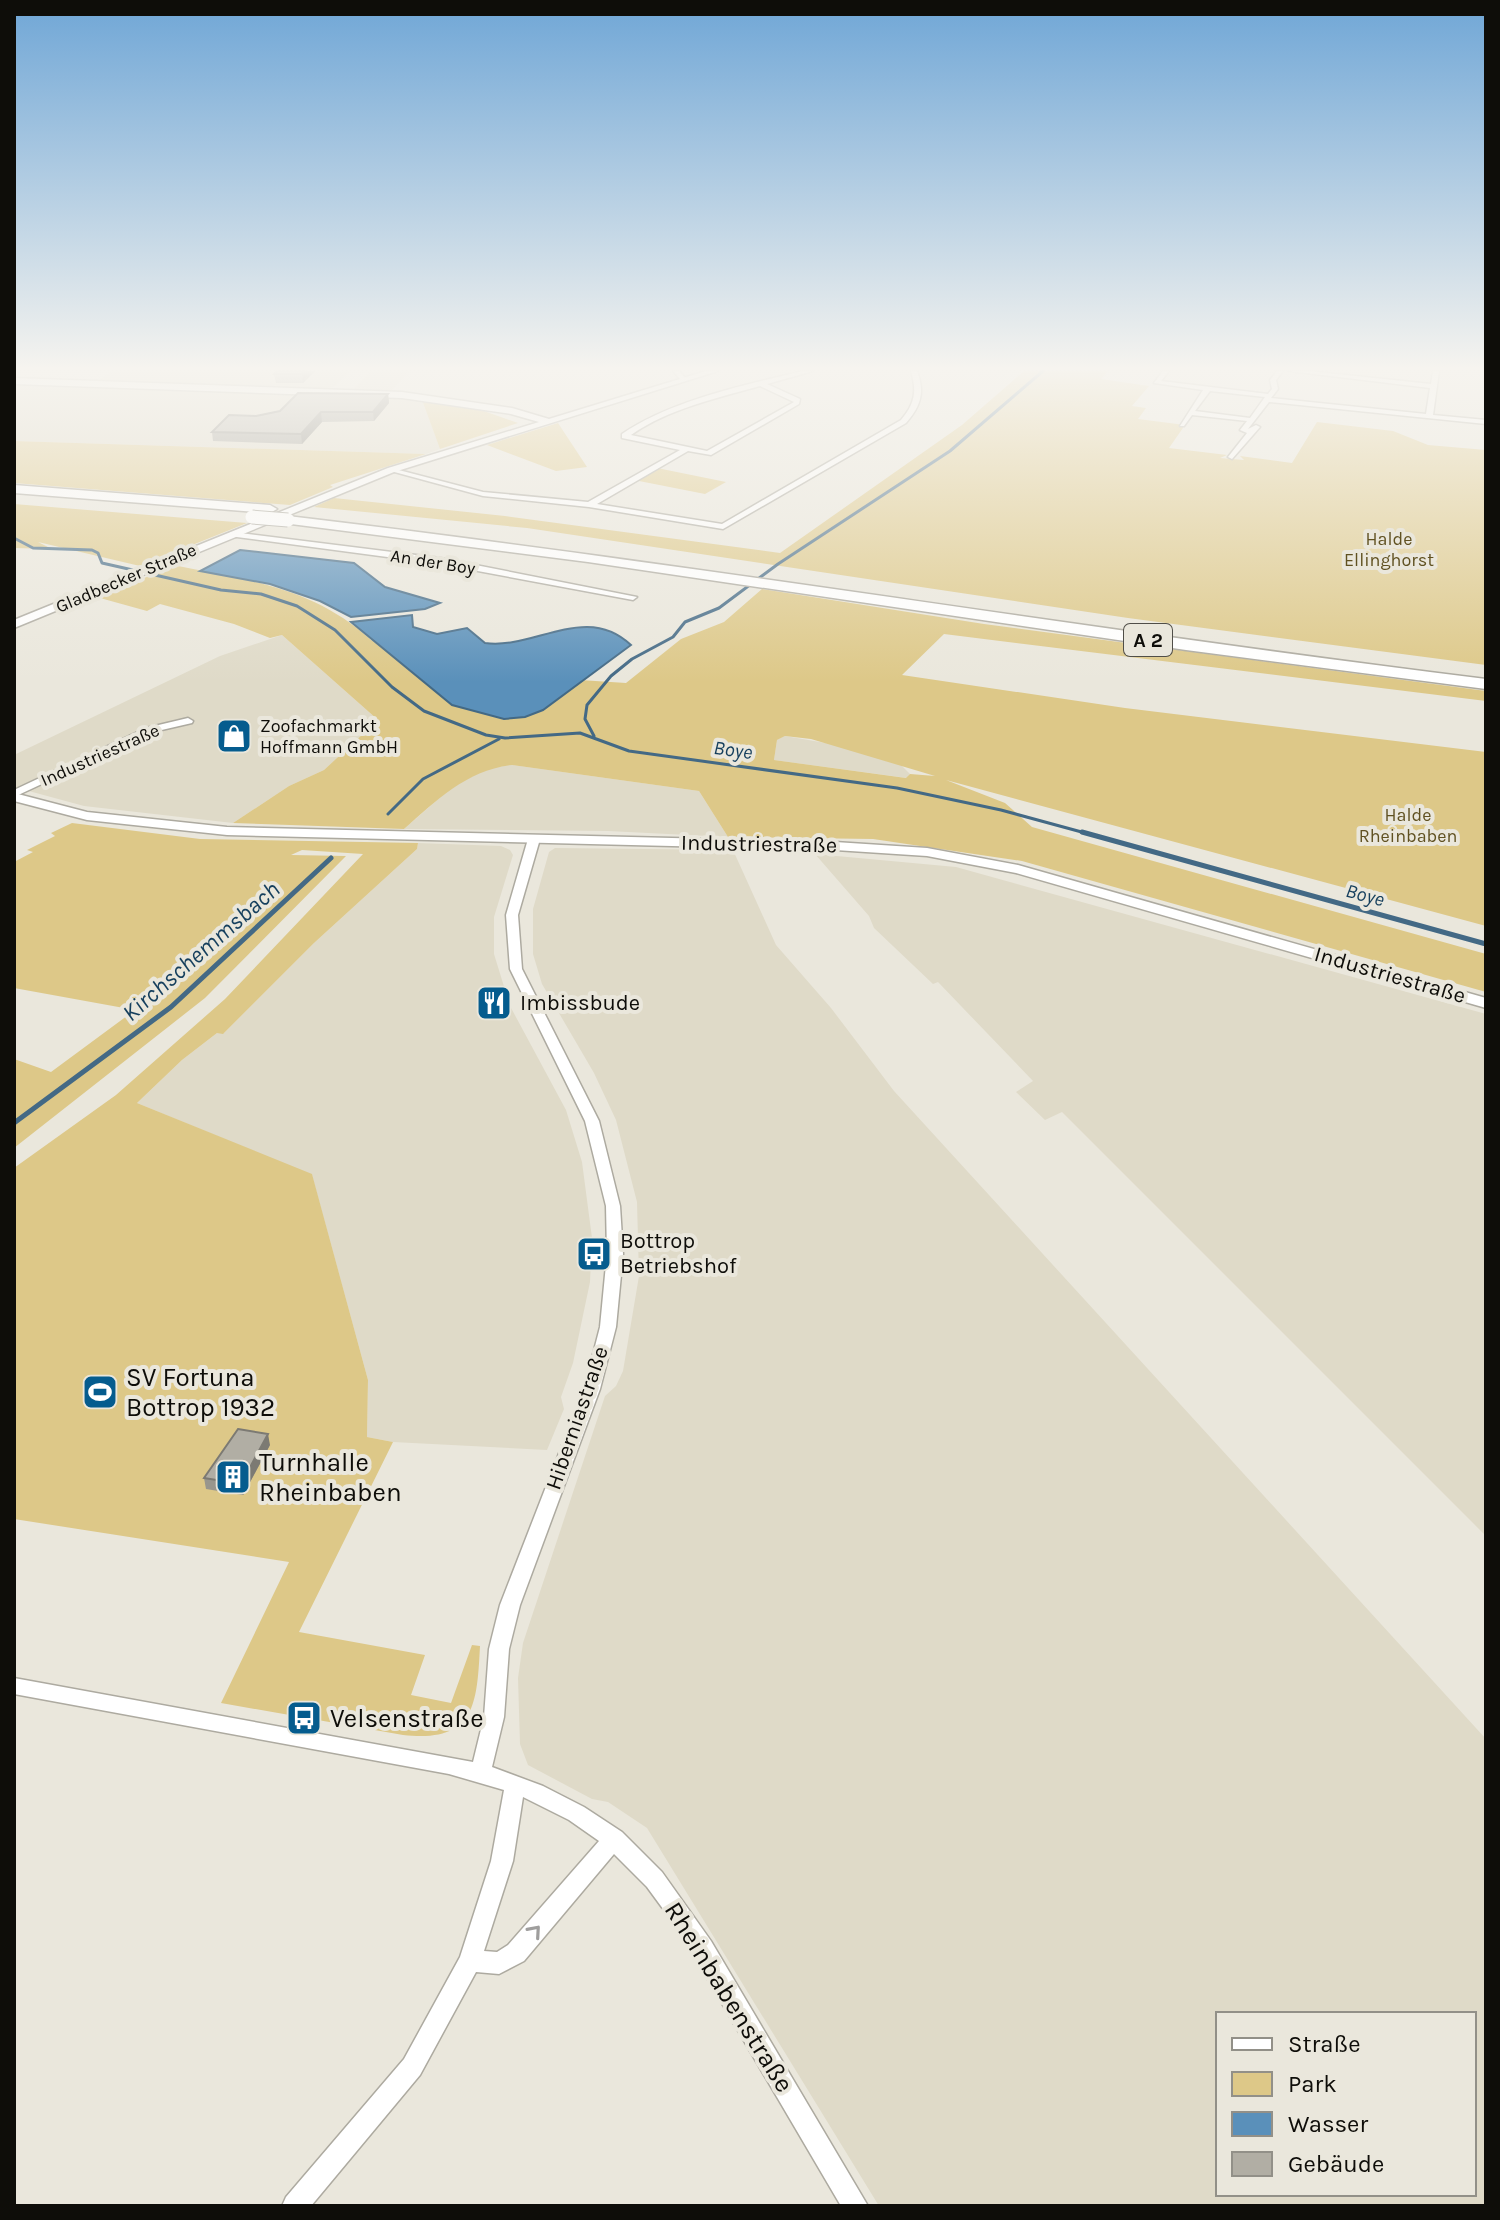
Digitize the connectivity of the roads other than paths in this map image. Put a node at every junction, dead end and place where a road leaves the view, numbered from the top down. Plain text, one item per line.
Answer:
1 (379, 475) edge
2 (409, 475) edge
3 (642, 475) edge
4 (811, 475) edge
5 (14, 489) edge
6 (14, 497) edge
7 (589, 505) junction
8 (232, 534) junction
9 (752, 574) junction
10 (815, 584) junction
11 (633, 597) dead end
12 (14, 624) edge
13 (1486, 671) edge
14 (1486, 684) edge
15 (188, 721) dead end
16 (14, 796) edge
17 (534, 839) junction
18 (1486, 1003) edge
19 (14, 1686) edge
20 (481, 1772) junction
21 (515, 1784) junction
22 (614, 1839) junction
23 (470, 1961) junction
24 (295, 2206) edge
25 (855, 2206) edge

1 - 8 street, Gladbecker Straße
2 - 7 street
3 - 7 street
4 - 7 street
5 - 9 highway, A 2
6 - 9 highway, A 2, bridge
8 - 11 street, An der Boy
8 - 12 street, Gladbecker Straße
9 - 10 highway, A 2
10 - 13 highway, A 2
10 - 14 highway, A 2
15 - 16 street, Industriestraße
16 - 17 street, Industriestraße
17 - 18 street, Industriestraße
17 - 20 street, Hiberniastraße
19 - 20 street, Rheinbabenstraße
20 - 21 street, Rheinbabenstraße
21 - 22 street, Rheinbabenstraße
21 - 23 street
23 -> 22 street
22 - 25 street, Rheinbabenstraße
23 - 24 street

